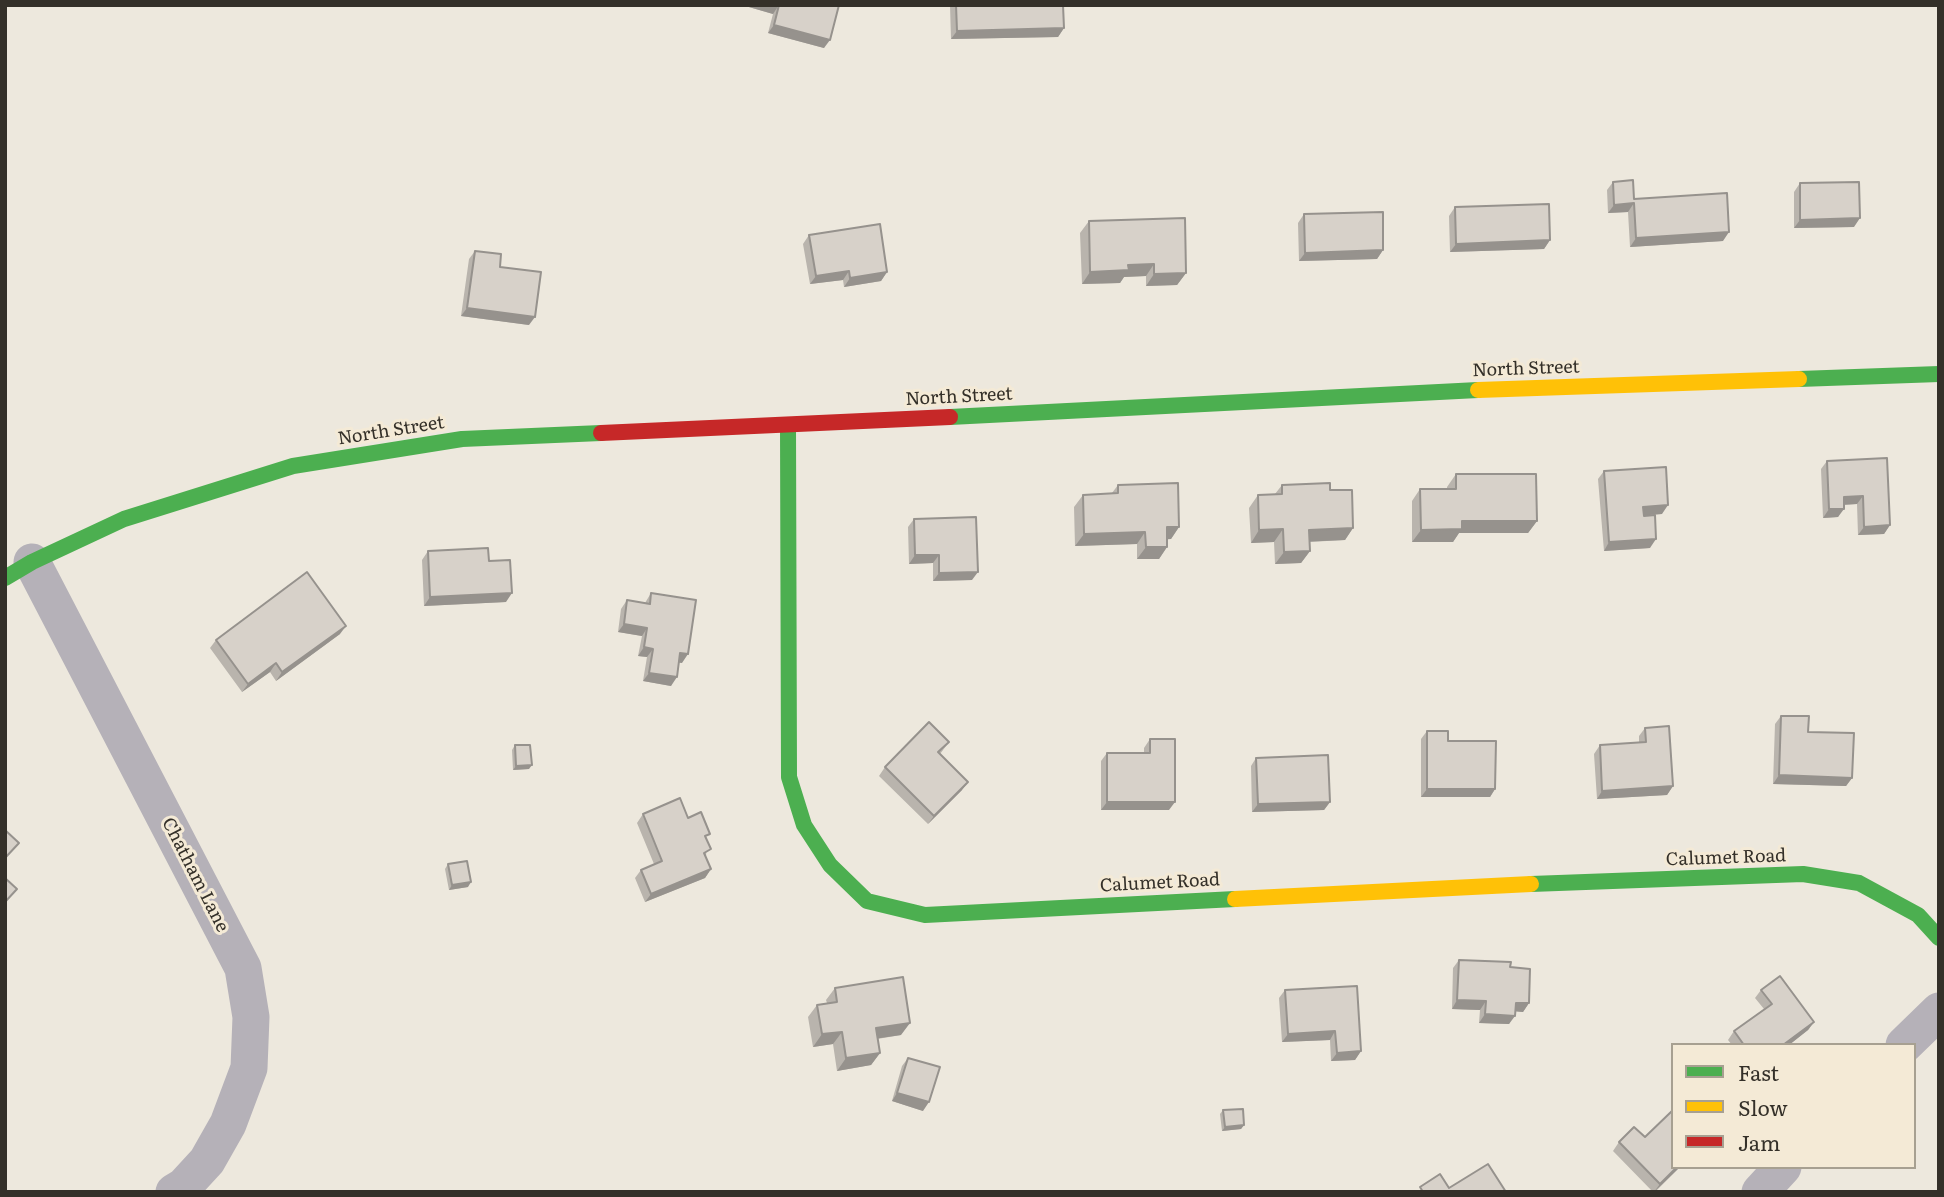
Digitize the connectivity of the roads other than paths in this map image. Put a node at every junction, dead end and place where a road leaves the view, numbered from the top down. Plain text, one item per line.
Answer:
1 (1939, 374) edge
2 (788, 425) junction
3 (19, 570) edge
4 (1939, 938) edge
5 (1939, 1011) edge
6 (1906, 1043) edge
7 (1781, 1169) edge
8 (174, 1192) edge
9 (1760, 1192) edge

1 - 2 street, North Street
2 - 3 street, North Street
2 - 4 street, Calumet Road
3 - 8 street, Chatham Lane
5 - 6 street
7 - 9 street

